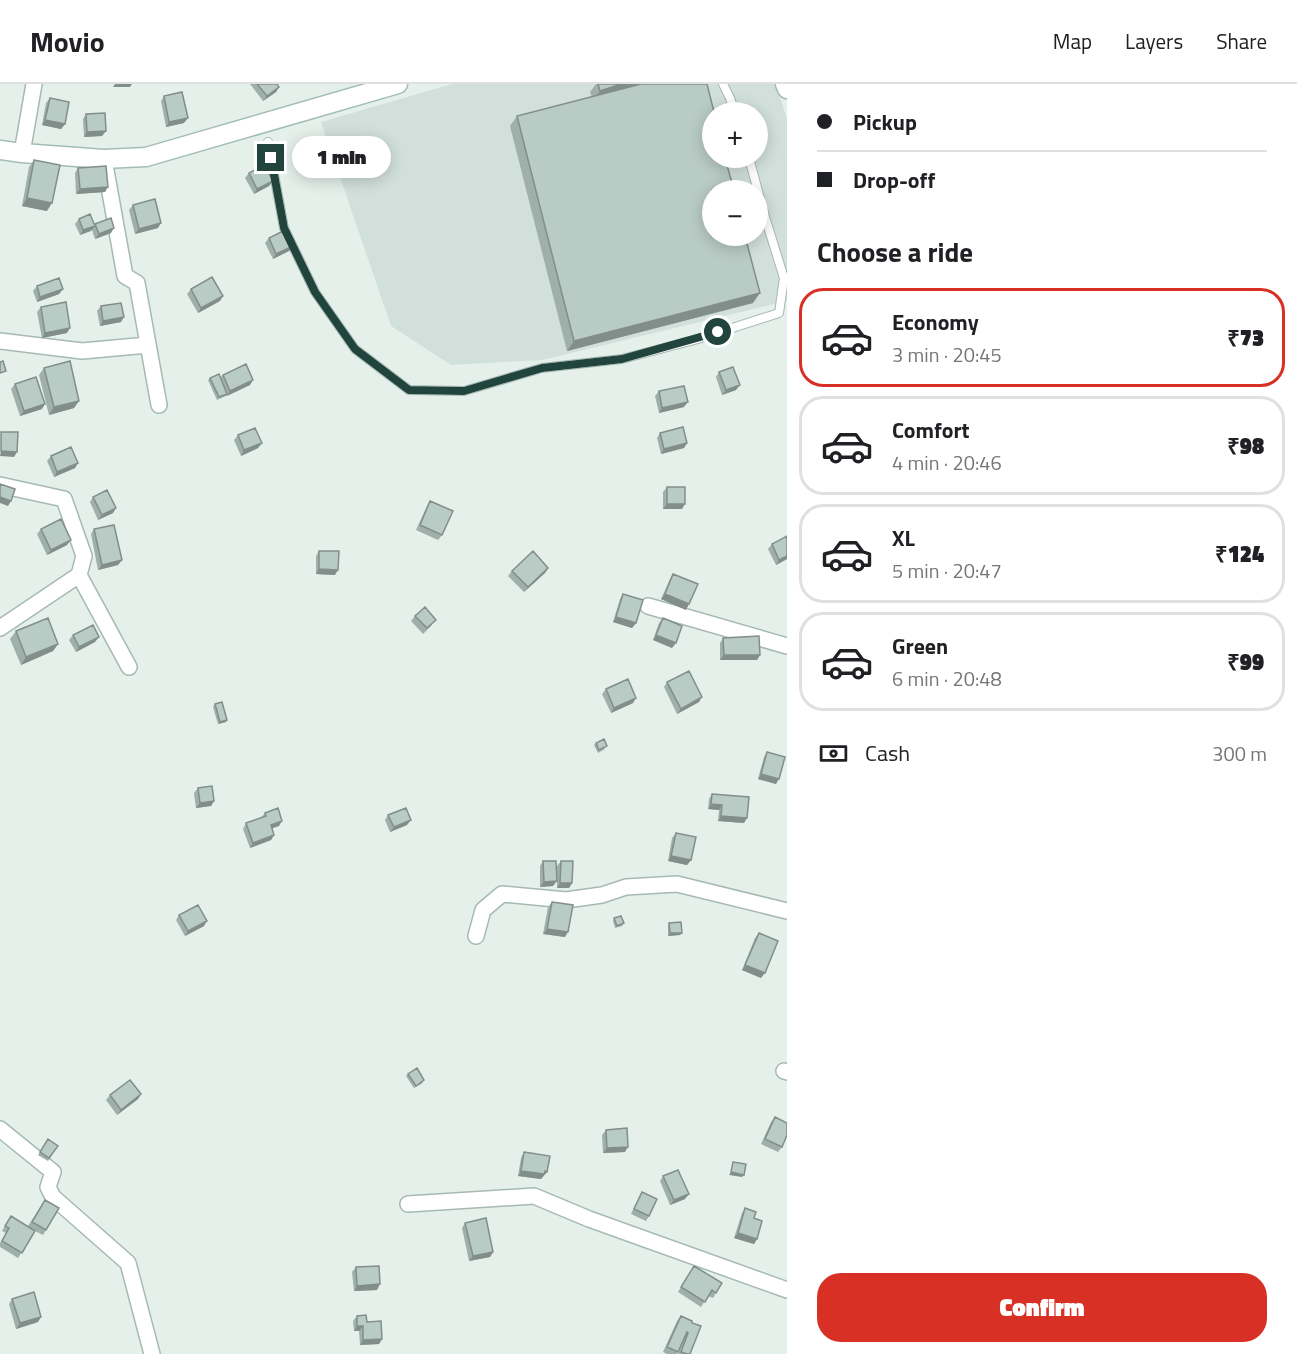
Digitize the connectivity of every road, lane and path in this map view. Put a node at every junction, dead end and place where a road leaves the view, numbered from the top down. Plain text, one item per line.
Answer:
1 (34, 84) edge
2 (398, 84) edge
3 (723, 84) edge
4 (786, 84) edge
5 (362, 89) edge
6 (787, 89) edge
7 (731, 102) edge
8 (268, 142) dead end
9 (0, 150) edge
10 (22, 153) junction
11 (104, 159) junction
12 (752, 168) edge
13 (0, 341) edge
14 (148, 345) junction
15 (159, 405) dead end
16 (0, 485) edge
17 (79, 575) junction
18 (648, 606) dead end
19 (0, 628) edge
20 (787, 646) edge
21 (129, 667) dead end
22 (787, 911) edge
23 (476, 936) dead end
24 (0, 1129) edge
25 (408, 1204) dead end
26 (787, 1290) edge
27 (152, 1354) edge

1 - 10 street
2 - 5 street
3 - 7 lane
4 - 6 street
5 - 11 street
8 - 12 lane
9 - 10 street
10 - 11 street
11 - 14 street
13 - 14 street
14 - 15 street
16 - 17 street
17 - 19 street
17 - 21 street
18 - 20 street
22 - 23 street
24 - 27 street
25 - 26 street

